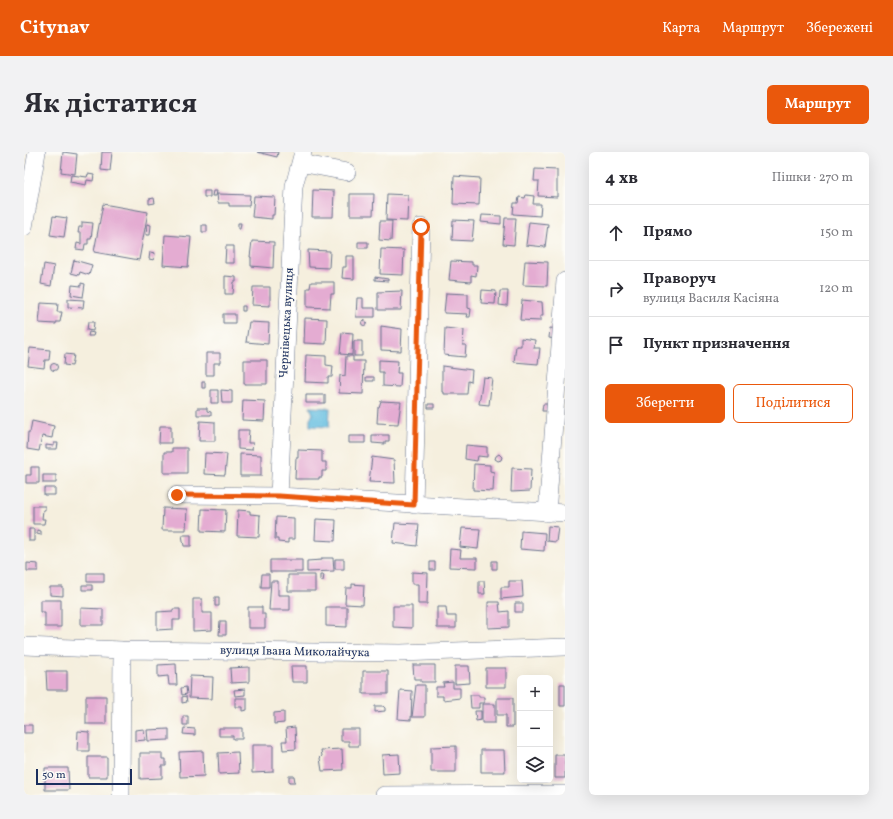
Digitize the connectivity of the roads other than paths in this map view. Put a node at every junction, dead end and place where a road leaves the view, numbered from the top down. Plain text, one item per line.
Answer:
1 (37, 152) edge
2 (301, 158) edge
3 (347, 172) dead end
4 (24, 227) edge
5 (421, 227) dead end
6 (565, 280) edge
7 (177, 495) dead end
8 (279, 496) junction
9 (414, 505) junction
10 (547, 513) junction
11 (565, 513) edge
12 (24, 646) edge
13 (565, 647) edge
14 (122, 650) junction
15 (535, 794) edge
16 (565, 794) edge
17 (121, 795) edge
18 (384, 795) edge
19 (397, 795) edge

1 - 4 street
2 - 3 street
2 - 8 street, Чернівецька вулиця
5 - 9 street
6 - 10 street
7 - 8 street
8 - 9 street
9 - 10 street
10 - 11 street
12 - 14 street, вулиця Івана Миколайчука
13 - 14 street, вулиця Івана Миколайчука
14 - 17 street
15 - 16 street
15 - 19 street
18 - 19 street

